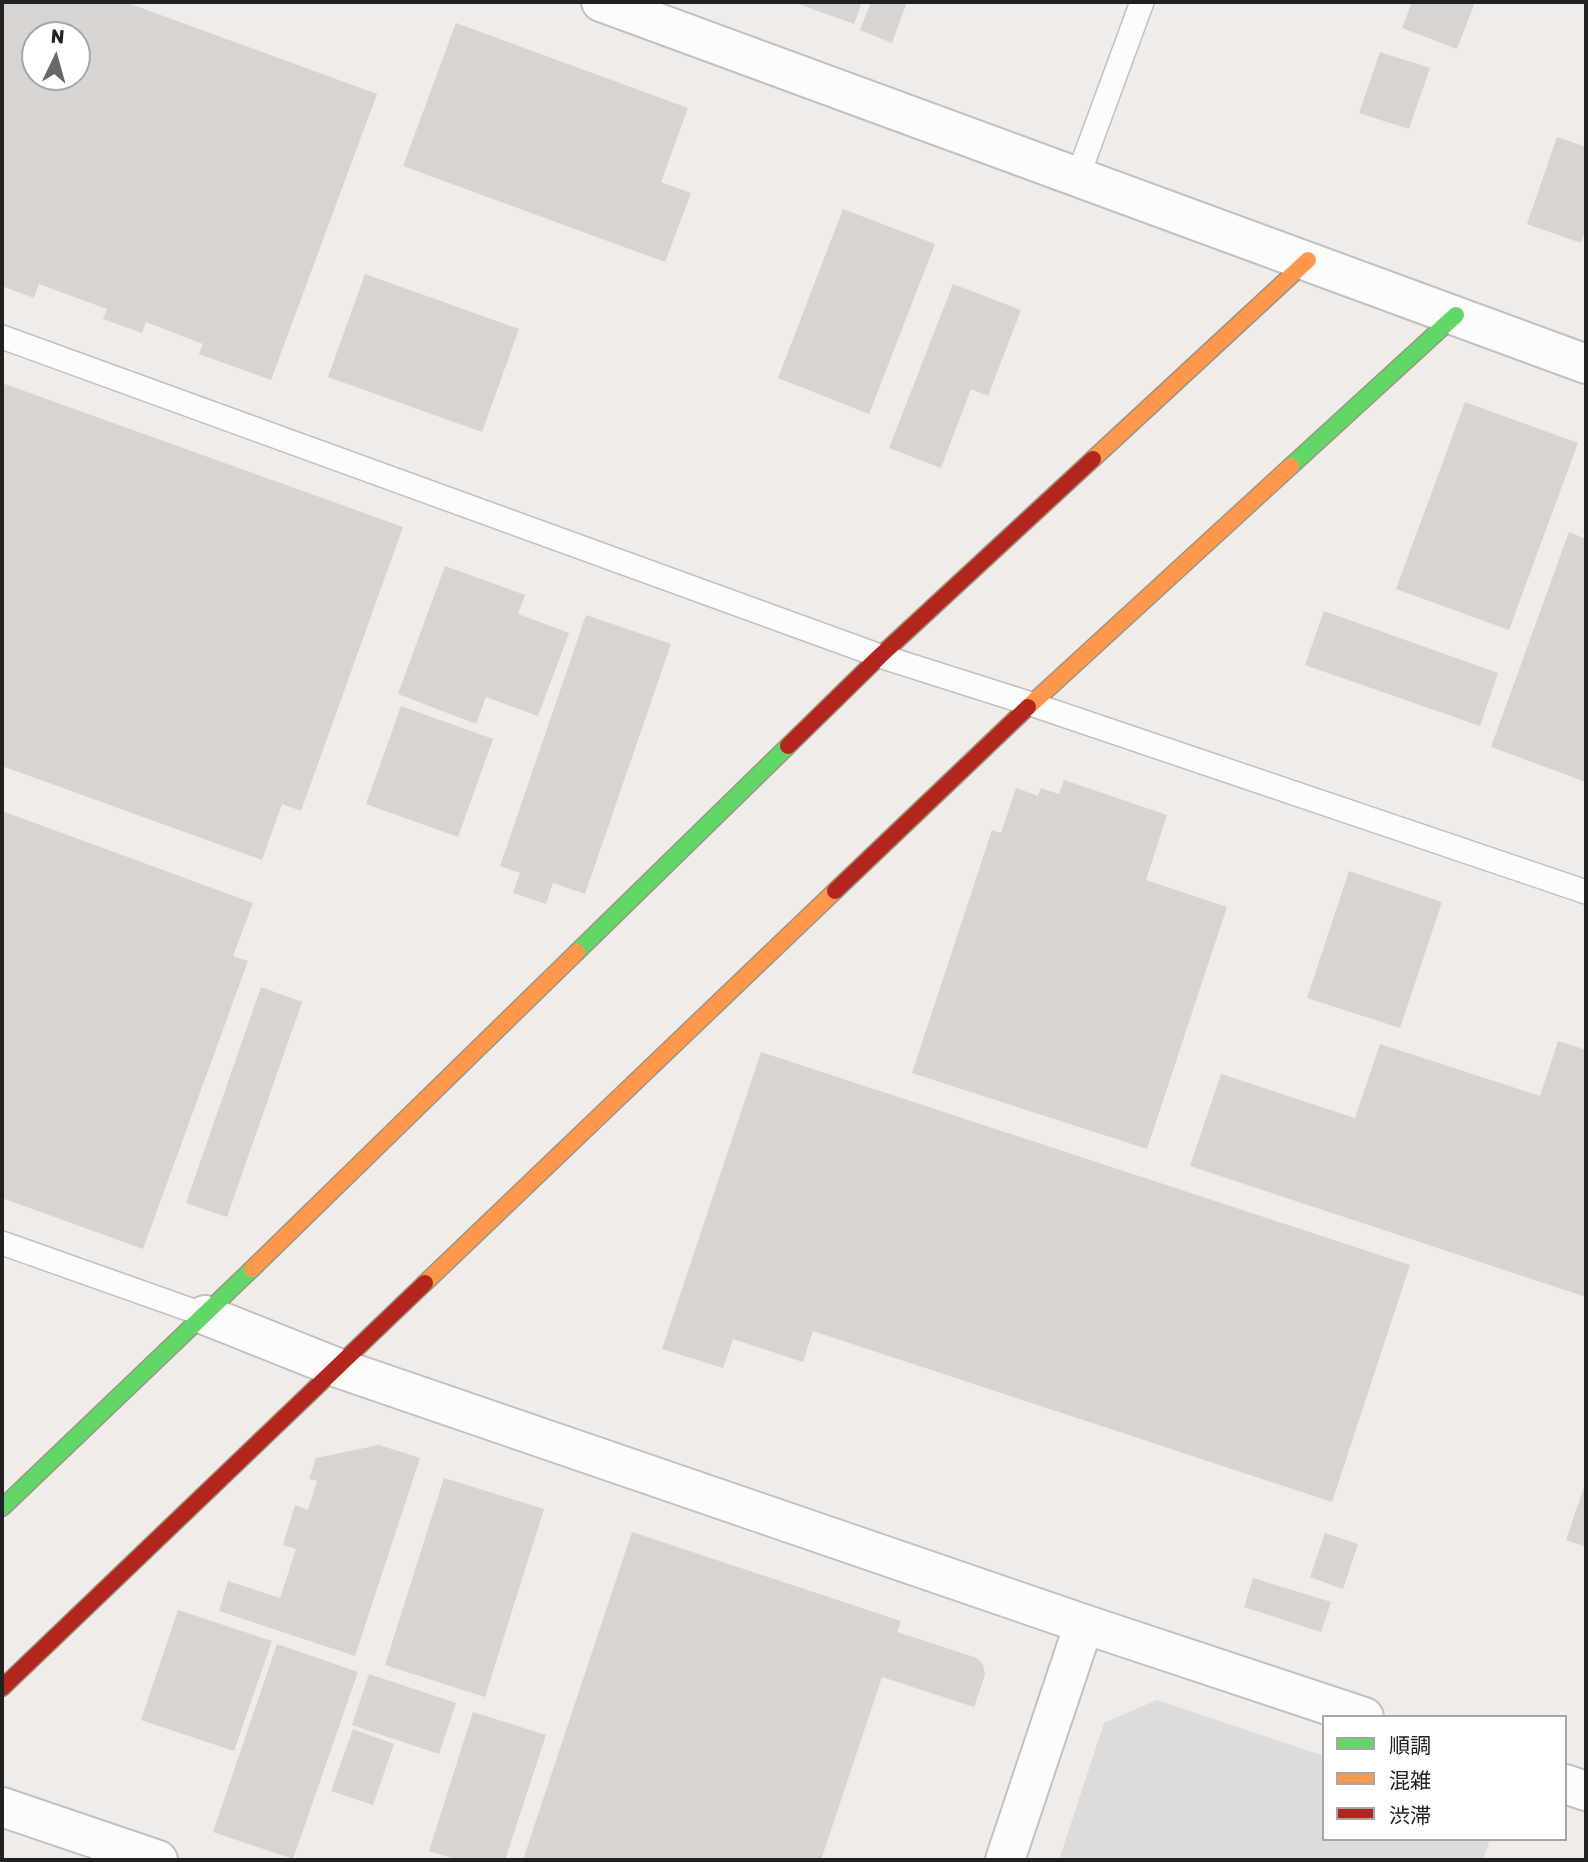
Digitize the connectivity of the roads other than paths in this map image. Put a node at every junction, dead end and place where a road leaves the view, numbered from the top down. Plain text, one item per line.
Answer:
1 (601, 2) edge
2 (1142, 2) edge
3 (1078, 176) junction
4 (1308, 260) junction
5 (1456, 315) junction
6 (2, 337) edge
7 (1586, 364) edge
8 (880, 656) junction
9 (1031, 704) junction
10 (1586, 892) edge
11 (2, 1243) edge
12 (205, 1315) junction
13 (338, 1368) junction
14 (2, 1508) edge
15 (1084, 1624) junction
16 (2, 1688) edge
17 (1358, 1715) edge
18 (1567, 1785) edge
19 (1586, 1791) edge
20 (2, 1807) edge
21 (158, 1860) edge
22 (1005, 1860) edge

1 - 3 street
2 - 3 lane
3 - 4 street
4 - 5 street
4 - 8 street
5 - 7 street
5 - 9 street
6 - 8 lane
8 - 9 lane
8 - 12 street
9 - 10 lane
9 - 13 street
11 - 12 lane
12 - 13 street
12 - 14 street
13 - 15 street
13 - 16 street
15 - 17 street
15 - 22 street
18 - 19 street
20 - 21 street

